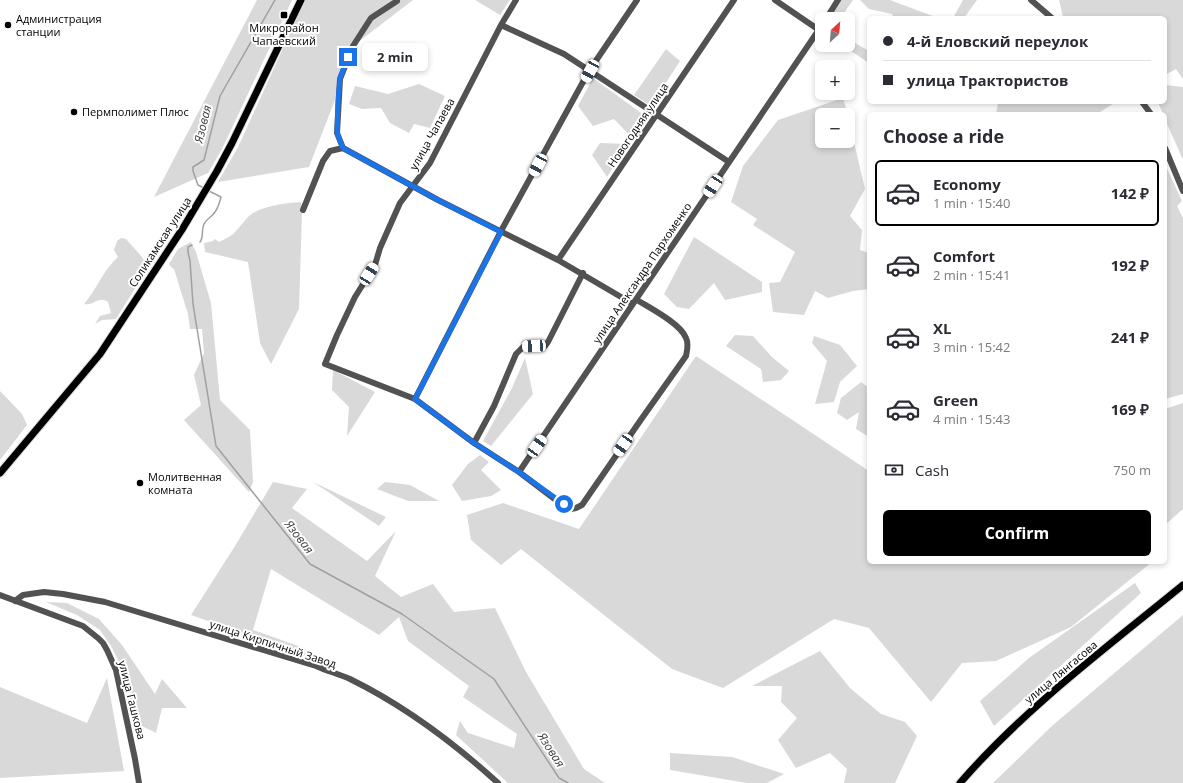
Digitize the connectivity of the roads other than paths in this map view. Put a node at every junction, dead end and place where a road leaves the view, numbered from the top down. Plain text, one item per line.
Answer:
1 (301, 0) edge
2 (516, 0) edge
3 (637, 0) edge
4 (734, 0) edge
5 (775, 0) edge
6 (838, 0) edge
7 (1031, 0) edge
8 (397, 2) dead end
9 (830, 12) edge
10 (1050, 16) edge
11 (815, 24) edge
12 (501, 25) junction
13 (815, 34) edge
14 (590, 71) junction
15 (657, 115) junction
16 (343, 148) junction
17 (1167, 153) edge
18 (729, 162) junction
19 (414, 187) junction
20 (1183, 191) edge
21 (303, 210) dead end
22 (501, 232) junction
23 (558, 260) junction
24 (583, 273) junction
25 (635, 302) junction
26 (415, 399) junction
27 (474, 443) junction
28 (519, 472) junction
29 (0, 473) edge
30 (1183, 585) edge
31 (0, 595) edge
32 (15, 601) junction
33 (139, 783) edge
34 (498, 783) edge
35 (960, 783) edge

1 - 29 main road, Соликамская улица
2 - 12 street, улица Чапаева
3 - 14 street
4 - 15 street, Новогодняя улица
5 - 11 street
6 - 9 street
7 - 10 street
8 - 16 street
12 - 14 street
12 - 19 street, улица Чапаева
13 - 18 street, улица Александра Пархоменко
14 - 15 street
14 - 22 street
15 - 18 street
15 - 23 street, Новогодняя улица
16 - 19 street
16 - 21 street
17 - 20 street
18 - 25 street, улица Александра Пархоменко
19 - 22 street
19 - 26 street, улица Чапаева
22 - 23 street
22 - 26 street
23 - 24 street
24 - 25 street
24 - 27 street
25 - 28 street, улица Александра Пархоменко
25 - 28 street
26 - 27 street
27 - 28 street
30 - 35 main road, улица Лянгасова
31 - 32 street, улица Гашкова
32 - 33 street, улица Гашкова
32 - 34 street, улица Кирпичный Завод

